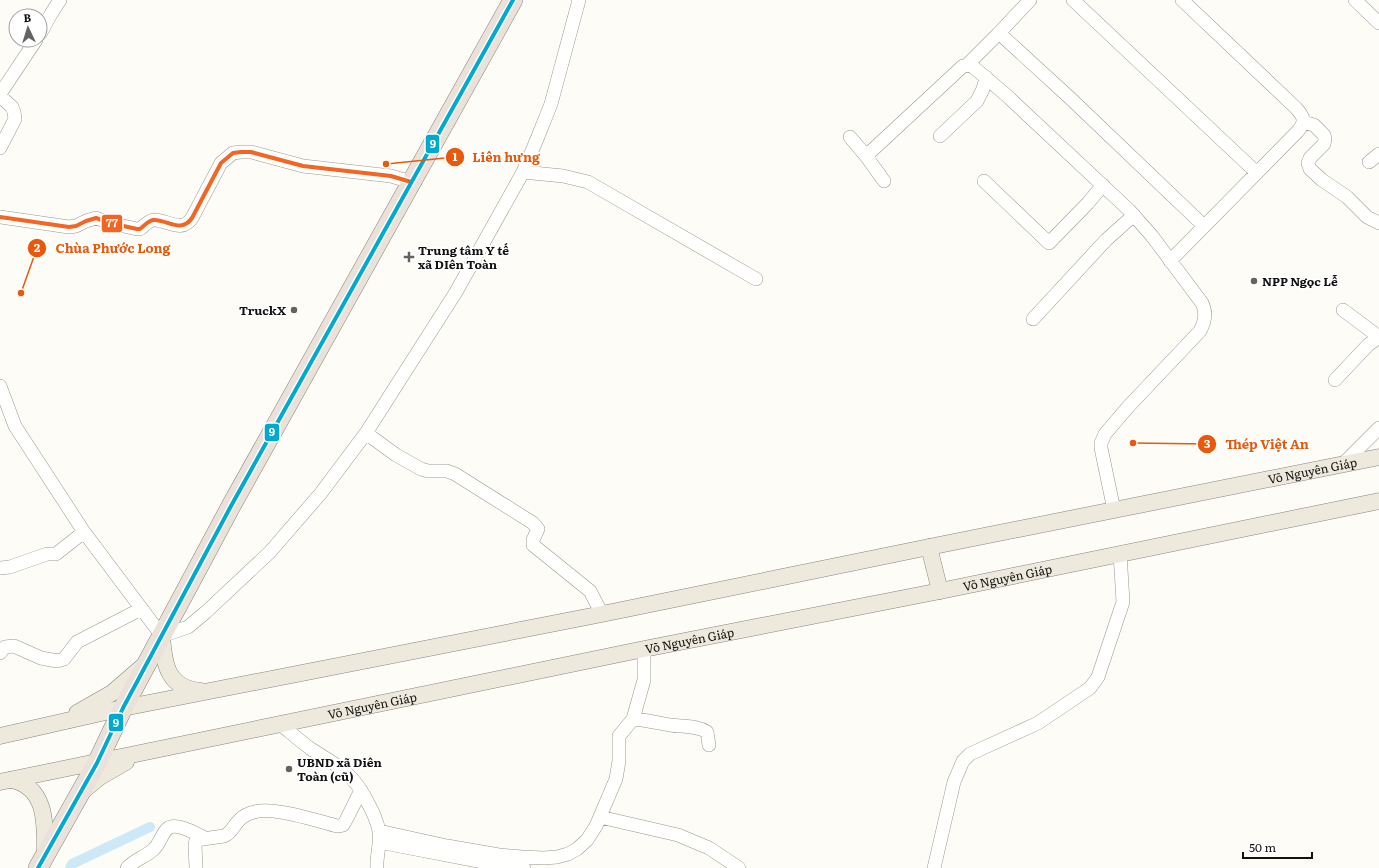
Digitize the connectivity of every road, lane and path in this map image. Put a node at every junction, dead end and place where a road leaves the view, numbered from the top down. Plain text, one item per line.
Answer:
1 (60, 0) edge
2 (513, 0) edge
3 (579, 0) edge
4 (1030, 0) edge
5 (1073, 0) edge
6 (1182, 0) edge
7 (1355, 0) edge
8 (48, 19) edge
9 (1378, 20) edge
10 (999, 33) junction
11 (31, 48) edge
12 (966, 65) junction
13 (986, 77) junction
14 (0, 95) edge
15 (1303, 122) junction
16 (940, 136) dead end
17 (850, 137) dead end
18 (0, 148) edge
19 (866, 156) junction
20 (523, 172) junction
21 (1257, 173) junction
22 (884, 181) dead end
23 (984, 181) dead end
24 (411, 182) junction
25 (1103, 185) junction
26 (1134, 215) junction
27 (0, 217) edge
28 (1379, 223) edge
29 (1204, 226) junction
30 (1170, 261) junction
31 (756, 279) dead end
32 (1343, 310) dead end
33 (1033, 319) dead end
34 (1379, 337) edge
35 (1335, 380) dead end
36 (0, 386) edge
37 (1379, 428) edge
38 (366, 433) junction
39 (1379, 457) edge
40 (1342, 465) junction
41 (1378, 502) edge
42 (1114, 510) junction
43 (84, 532) junction
44 (929, 547) junction
45 (1120, 553) junction
46 (0, 568) edge
47 (940, 591) junction
48 (141, 608) junction
49 (602, 614) junction
50 (162, 636) junction
51 (644, 649) junction
52 (0, 653) edge
53 (151, 656) junction
54 (209, 692) junction
55 (123, 708) junction
56 (633, 718) junction
57 (280, 724) junction
58 (50, 725) junction
59 (0, 736) edge
60 (709, 745) dead end
61 (142, 753) junction
62 (97, 763) junction
63 (5, 781) edge
64 (361, 790) junction
65 (80, 794) junction
66 (600, 817) junction
67 (379, 836) junction
68 (205, 838) junction
69 (42, 862) edge
70 (127, 868) edge
71 (196, 868) edge
72 (377, 868) edge
73 (524, 868) edge
74 (739, 868) edge
75 (934, 868) edge

1 - 8 street
2 - 24 highway
3 - 20 street
4 - 10 street
5 - 21 street
6 - 15 street
7 - 9 street
10 - 12 street
10 - 29 street
11 - 14 street
12 - 13 street
12 - 19 street
13 - 16 street
13 - 25 street
14 - 18 street
15 - 21 street
15 - 28 street
17 - 19 street
19 - 22 street
20 - 31 street
20 - 38 street
21 - 29 street
23 - 25 street
24 - 27 street
24 - 50 highway
25 - 26 street
26 - 30 street
26 - 33 street
29 - 30 street
30 - 42 street
32 - 34 street
34 - 35 street
36 - 43 street
37 - 40 street
38 - 49 street
38 - 50 street
39 - 40 main road, Võ Nguyên Giáp
40 - 42 main road, Võ Nguyên Giáp
41 - 45 main road, Võ Nguyên Giáp
42 - 44 main road, Võ Nguyên Giáp
43 - 46 street
43 - 48 street
44 - 47 main road
44 - 49 main road, Võ Nguyên Giáp
45 - 47 main road, Võ Nguyên Giáp
45 - 75 street
47 - 51 main road, Võ Nguyên Giáp
48 - 50 street
48 - 52 street
49 - 54 main road, Võ Nguyên Giáp
50 - 53 highway
50 - 54 main road
51 - 56 street
51 - 57 main road, Võ Nguyên Giáp
53 - 55 highway
53 - 58 main road
54 - 55 main road, Võ Nguyên Giáp
55 - 58 main road, Võ Nguyên Giáp
55 - 62 highway
56 - 60 street
56 - 66 street
57 - 61 main road, Võ Nguyên Giáp
57 - 64 street
58 - 59 main road, Võ Nguyên Giáp
61 - 62 main road, Võ Nguyên Giáp
61 - 65 main road
62 - 63 main road, Võ Nguyên Giáp
62 - 65 highway
63 - 69 main road
64 - 67 street
64 - 68 street
65 - 69 highway
66 - 67 street
66 - 74 street
67 - 72 street
67 - 73 street
68 - 70 street
68 - 71 street

